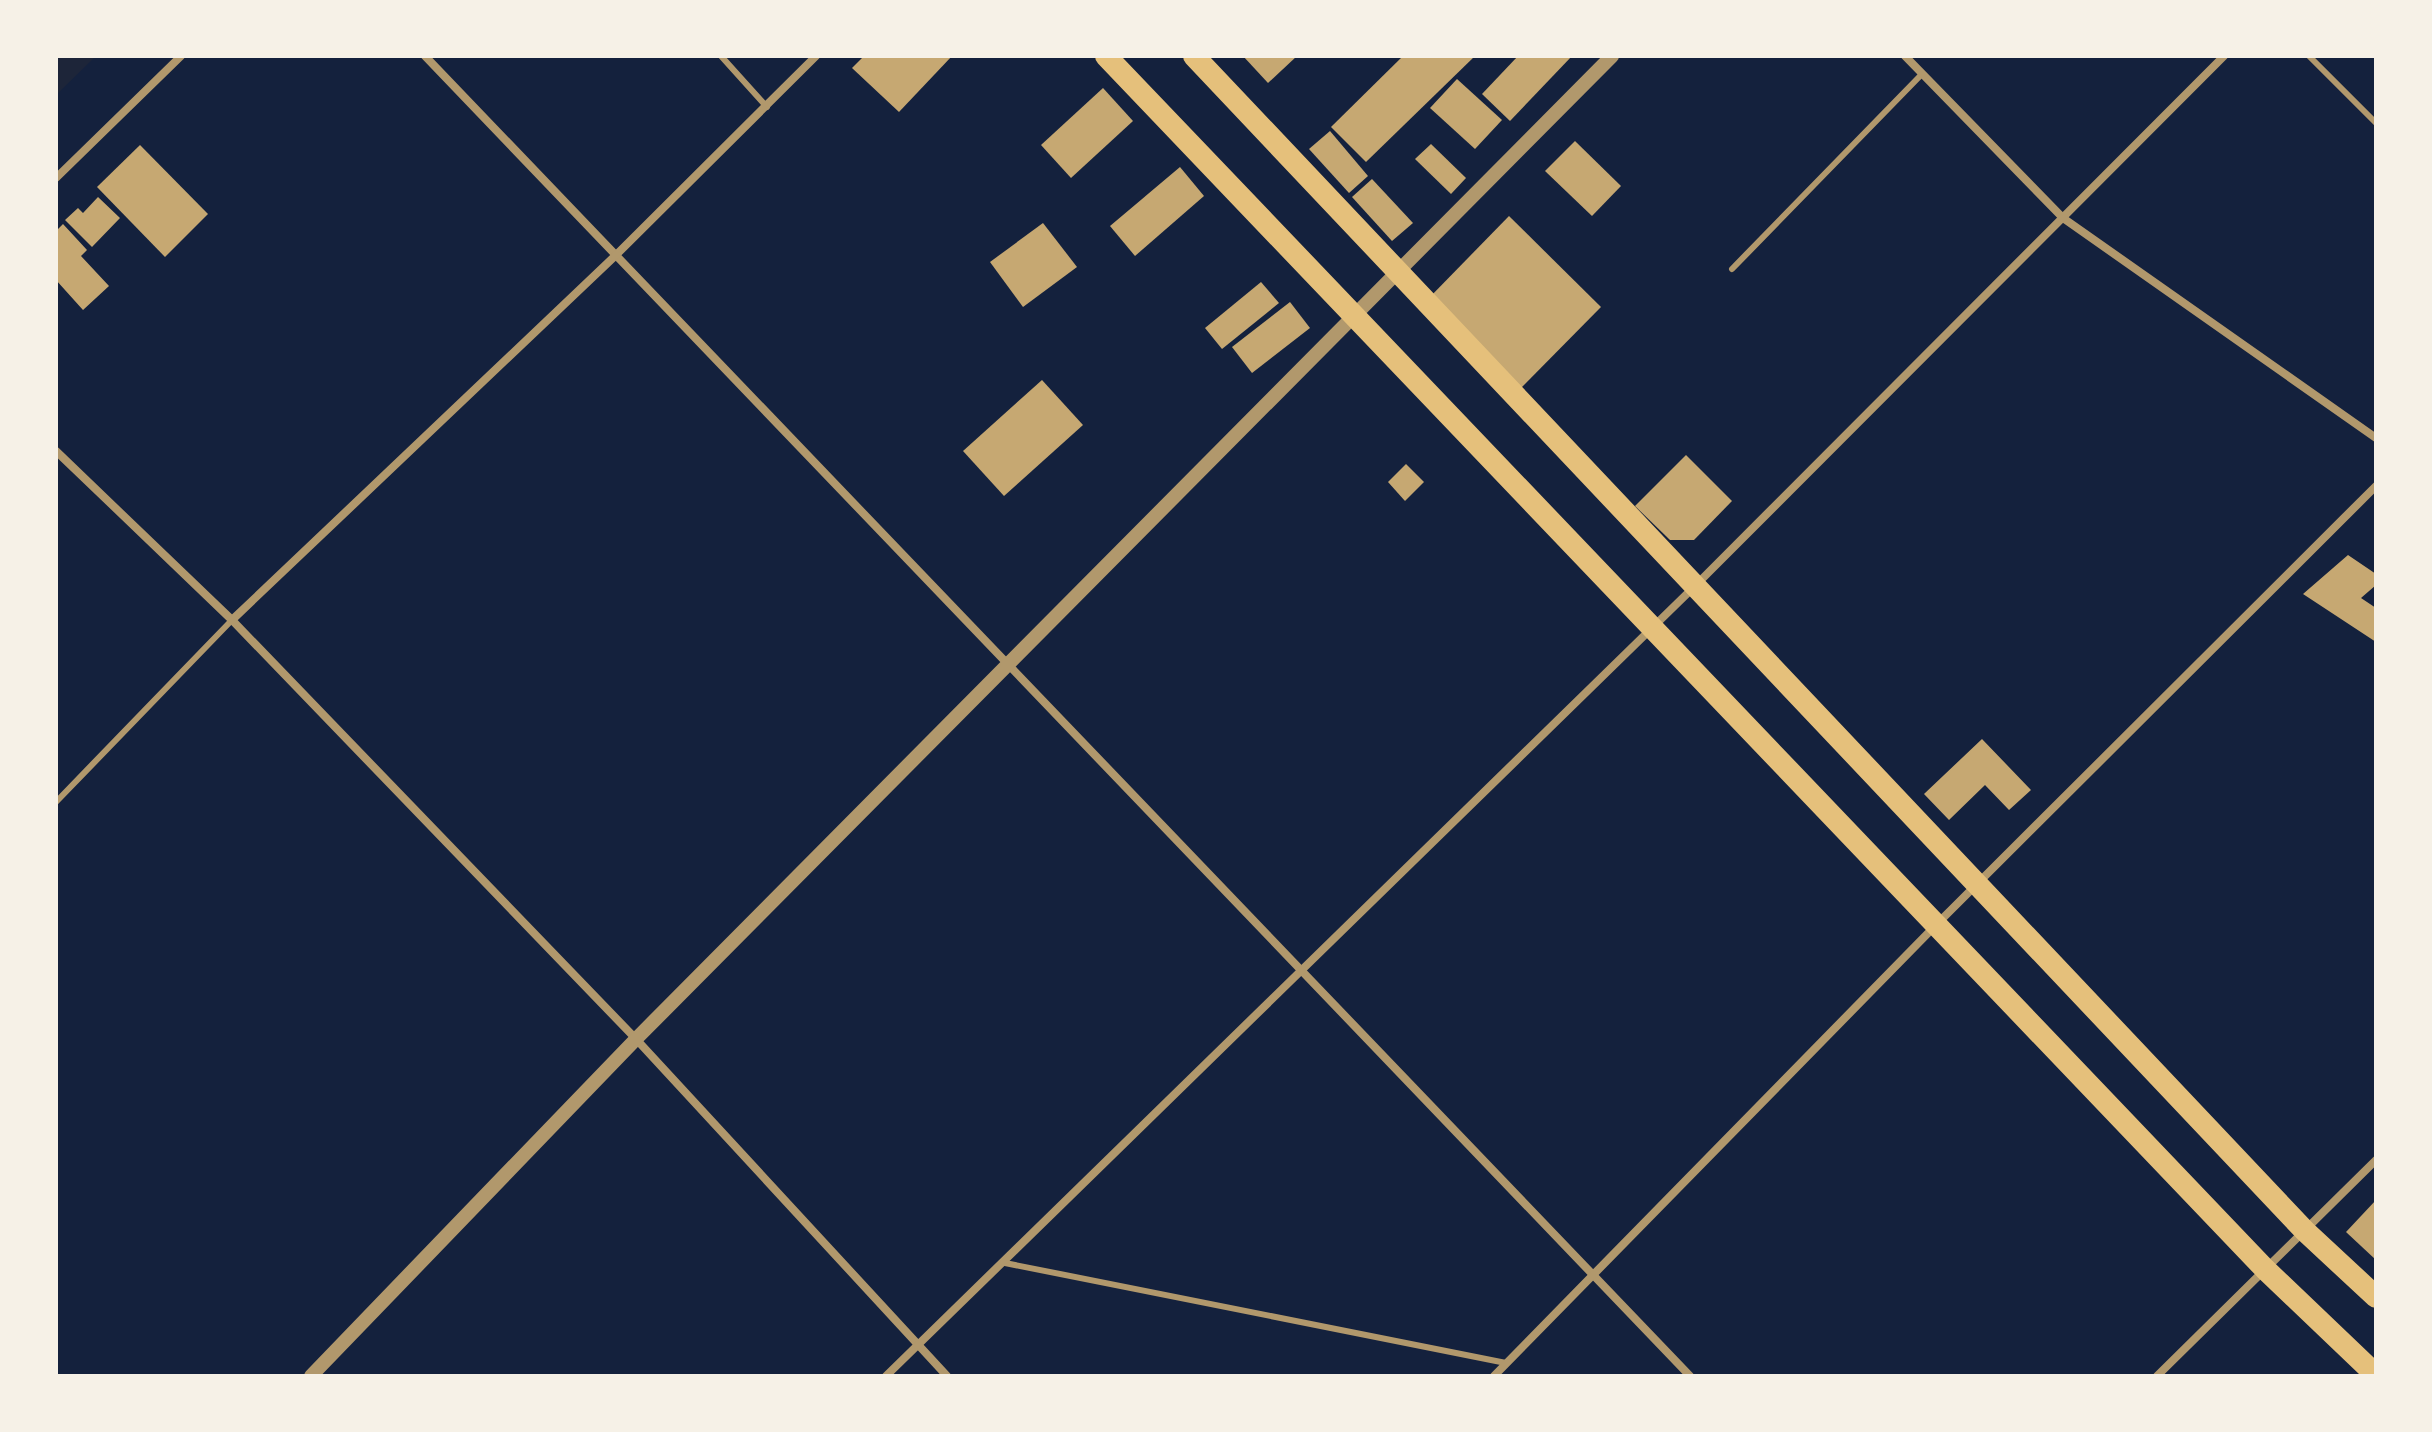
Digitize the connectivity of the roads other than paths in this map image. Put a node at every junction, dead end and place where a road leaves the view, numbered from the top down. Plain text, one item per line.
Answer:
1 (181, 56) edge
2 (425, 56) edge
3 (721, 56) edge
4 (816, 56) edge
5 (1106, 56) edge
6 (1194, 56) edge
7 (1612, 56) edge
8 (1905, 56) edge
9 (2224, 56) edge
10 (2309, 56) edge
11 (1922, 74) junction
12 (767, 107) junction
13 (2376, 123) edge
14 (56, 178) edge
15 (2063, 218) junction
16 (616, 255) junction
17 (1732, 269) dead end
18 (1398, 272) junction
19 (1354, 316) junction
20 (2376, 438) edge
21 (56, 451) edge
22 (2376, 486) edge
23 (1695, 586) junction
24 (232, 620) junction
25 (1652, 628) junction
26 (1009, 665) junction
27 (56, 802) edge
28 (1977, 884) junction
29 (1936, 925) junction
30 (1302, 971) junction
31 (636, 1039) junction
32 (2376, 1160) edge
33 (2305, 1231) junction
34 (1005, 1263) junction
35 (2265, 1269) junction
36 (1592, 1274) junction
37 (2376, 1297) edge
38 (917, 1344) junction
39 (1506, 1363) junction
40 (2376, 1375) edge
41 (311, 1376) edge
42 (886, 1376) edge
43 (947, 1376) edge
44 (1494, 1376) edge
45 (1690, 1376) edge
46 (2157, 1376) edge

1 - 14 street
2 - 16 street
3 - 12 lane
4 - 12 street
5 - 19 highway
6 - 18 highway
7 - 18 street
8 - 11 street
9 - 15 street
10 - 13 lane
11 - 15 street
11 - 17 lane
12 - 16 street
15 - 20 street
15 - 23 street
16 - 24 street
16 - 26 street
18 - 19 street
18 - 23 highway
19 - 25 highway
19 - 26 street
21 - 24 street
22 - 28 street
23 - 25 street
23 - 28 highway
24 - 27 lane
24 - 31 street
25 - 29 highway
25 - 30 street
26 - 30 street
26 - 31 street
28 - 29 street
28 - 33 highway
29 - 35 highway
29 - 36 street
30 - 34 street
30 - 36 street
31 - 38 street
31 - 41 street
32 - 33 street
33 - 35 street
33 - 37 highway
34 - 38 street
34 - 39 lane
35 - 40 highway
35 - 46 street
36 - 39 street
36 - 45 street
38 - 42 street
38 - 43 street
39 - 44 street

